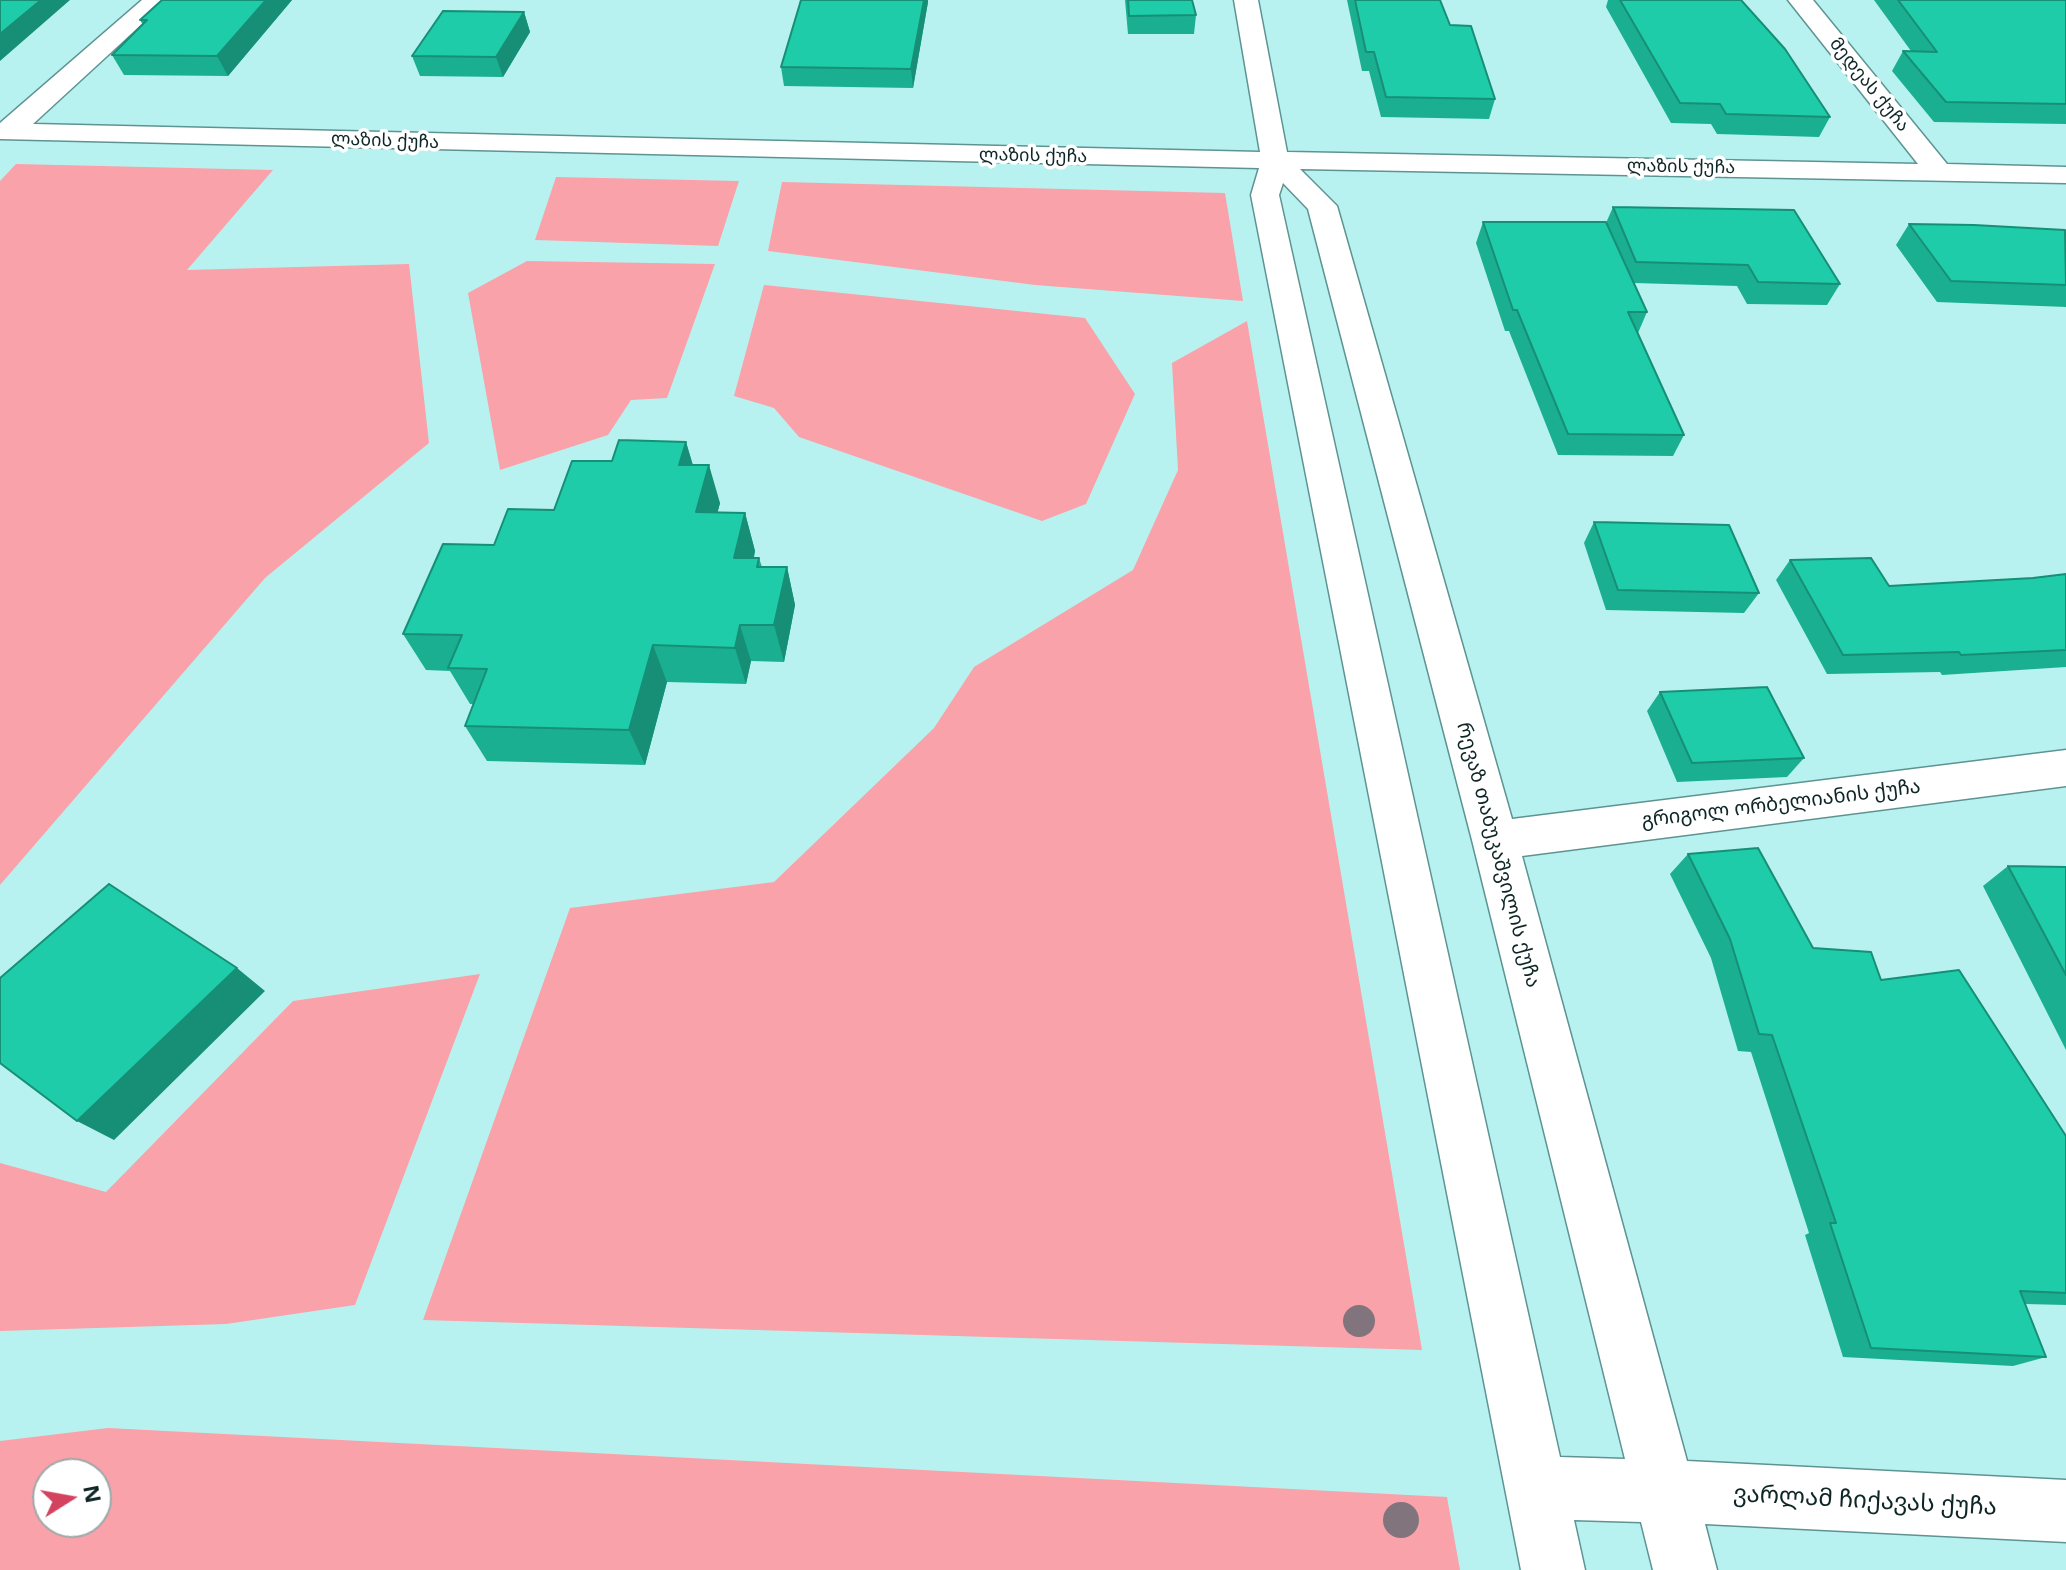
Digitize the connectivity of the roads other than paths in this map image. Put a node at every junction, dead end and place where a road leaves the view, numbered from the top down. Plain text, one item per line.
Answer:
1 (156, 0) edge
2 (1246, 0) edge
3 (1800, 0) edge
4 (4, 131) edge
5 (1275, 160) junction
6 (1938, 171) junction
7 (2066, 175) edge
8 (2066, 768) edge
9 (1495, 840) junction
10 (1536, 1488) junction
11 (1665, 1491) junction
12 (2066, 1511) edge
13 (1553, 1570) edge
14 (1685, 1570) edge

1 - 4 street
2 - 5 street
3 - 6 street, მედეას ქუჩა
4 - 5 street, ლაზის ქუჩა
5 - 6 street, ლაზის ქუჩა
5 - 9 street, რევაზ თაბუკაშვილის ქუჩა
5 - 10 street
6 - 7 street, ლაზის ქუჩა
8 - 9 street, გრიგოლ ორბელიანის ქუჩა
9 - 11 street, რევაზ თაბუკაშვილის ქუჩა
10 - 11 street, ვარლამ ჩიქავას ქუჩა
10 - 13 street
11 - 12 street, ვარლამ ჩიქავას ქუჩა
11 - 14 street, რევაზ თაბუკაშვილის ქუჩა

